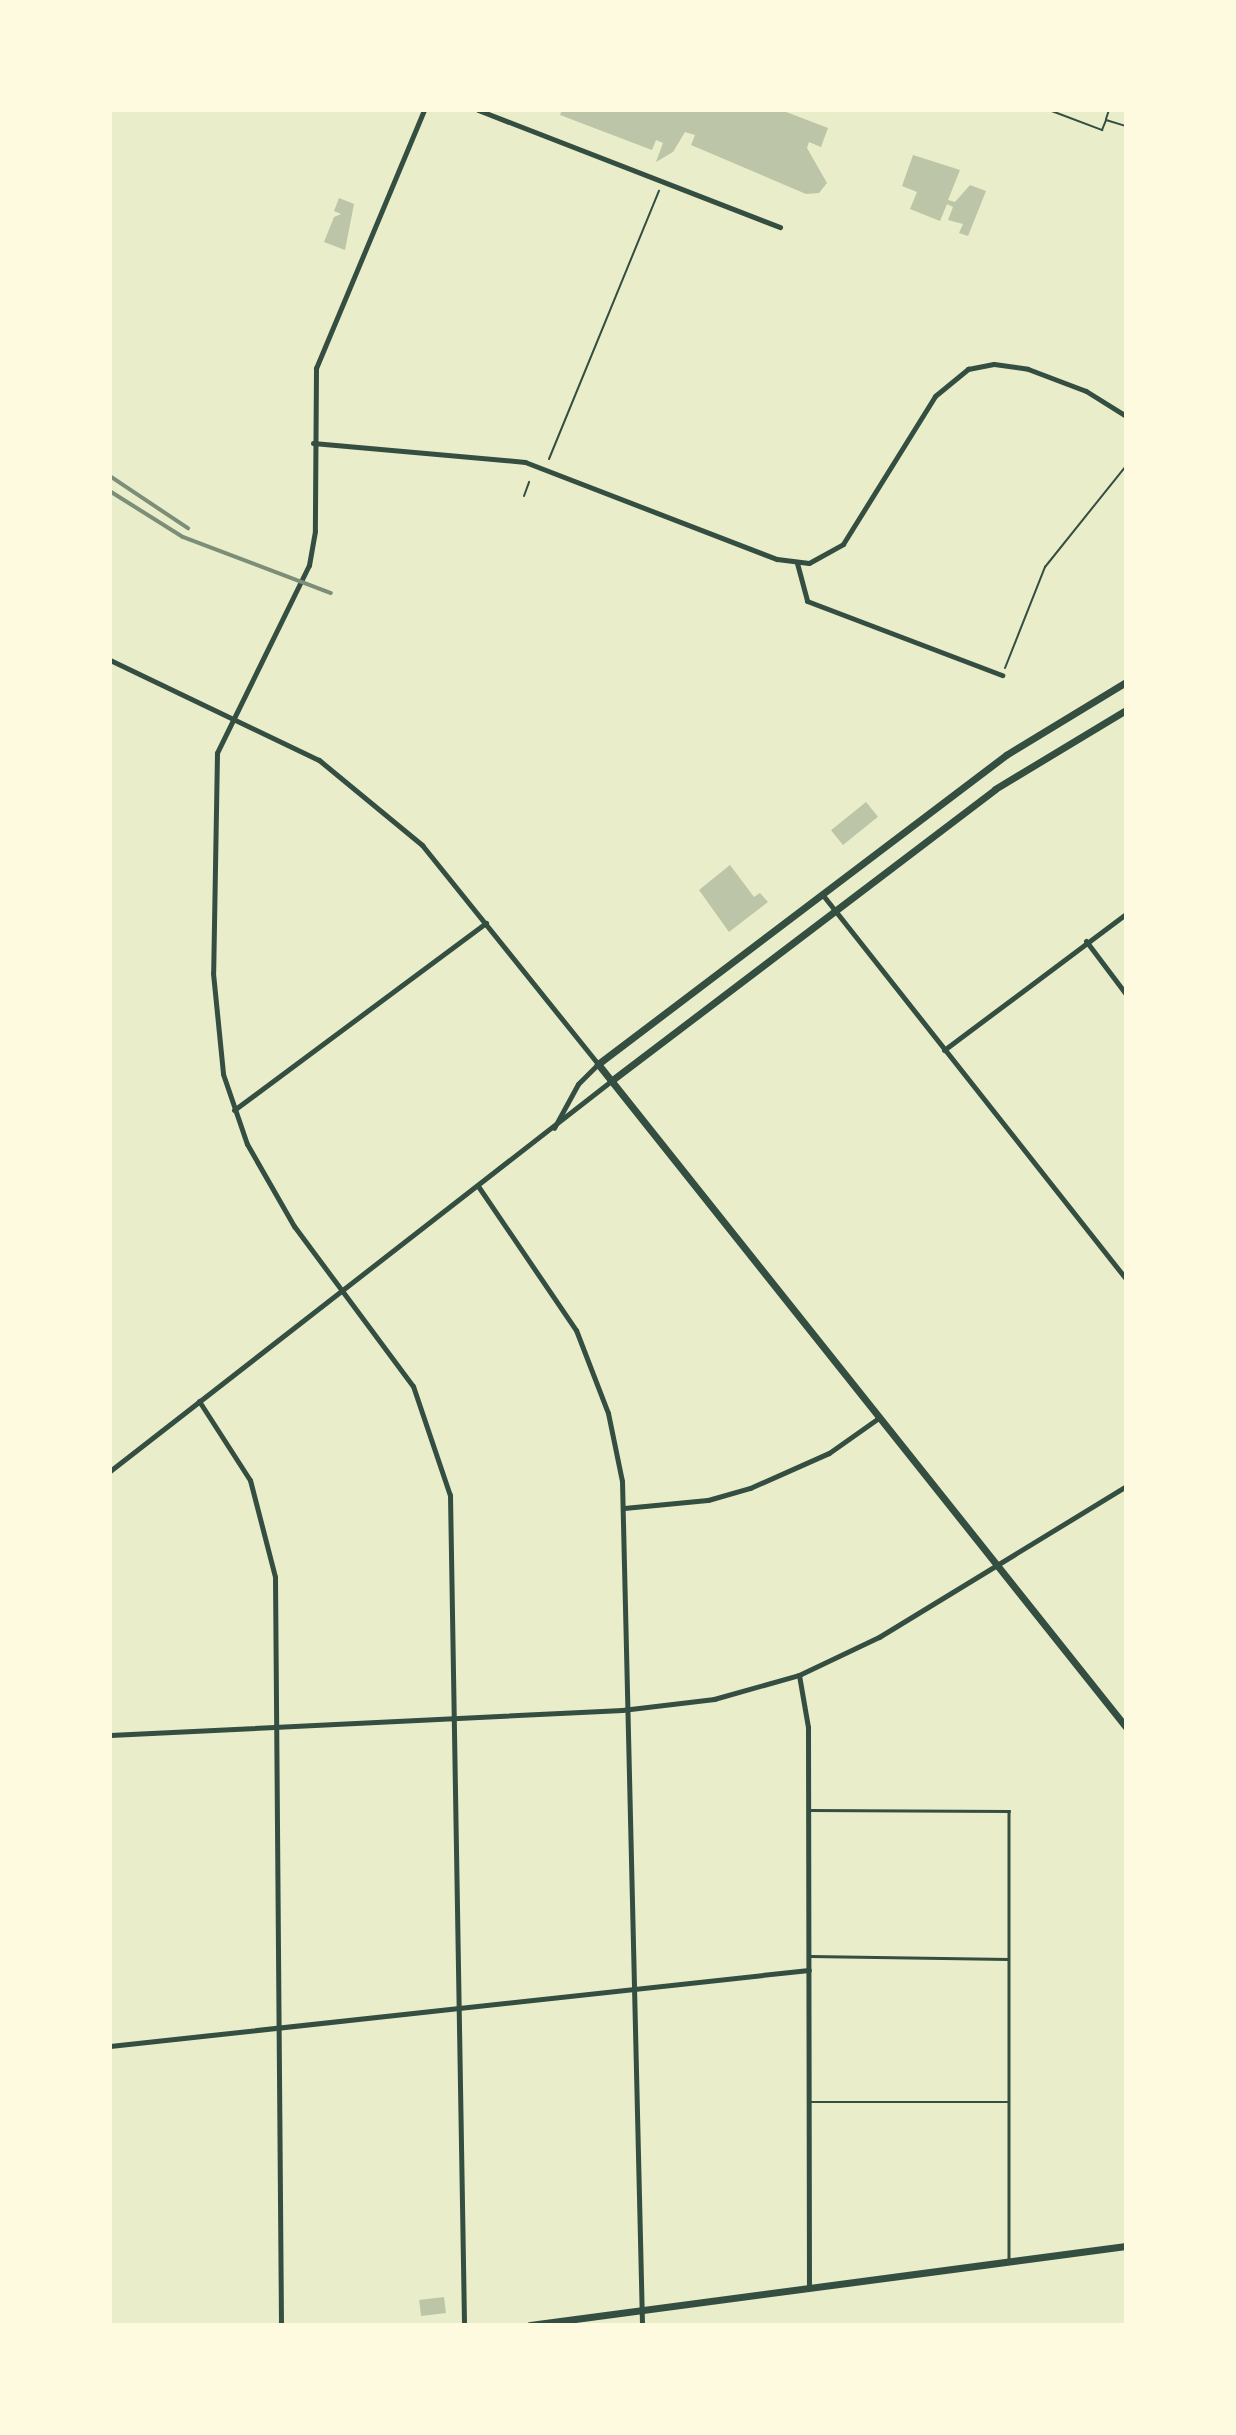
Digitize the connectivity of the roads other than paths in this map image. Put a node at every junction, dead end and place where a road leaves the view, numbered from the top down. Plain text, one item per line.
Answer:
1 (424, 110) edge
2 (478, 110) edge
3 (780, 226) dead end
4 (1126, 416) edge
5 (313, 443) junction
6 (797, 563) junction
7 (110, 660) edge
8 (1002, 675) road end
9 (1126, 682) edge
10 (1126, 710) edge
11 (236, 719) junction
12 (821, 892) junction
13 (834, 909) junction
14 (1126, 914) edge
15 (485, 923) junction
16 (1086, 941) junction
17 (1126, 993) edge
18 (944, 1050) junction
19 (598, 1064) junction
20 (611, 1081) junction
21 (234, 1110) junction
22 (554, 1128) junction
23 (478, 1186) junction
24 (1126, 1279) edge
25 (343, 1290) junction
26 (199, 1401) junction
27 (880, 1417) junction
28 (110, 1471) edge
29 (1126, 1486) edge
30 (625, 1508) junction
31 (998, 1566) junction
32 (799, 1675) junction
33 (628, 1710) junction
34 (457, 1718) junction
35 (1126, 1727) edge
36 (277, 1728) junction
37 (110, 1735) edge
38 (809, 1810) junction
39 (810, 1956) junction
40 (1008, 1959) junction
41 (809, 1970) junction
42 (632, 1989) junction
43 (461, 2007) junction
44 (279, 2029) junction
45 (110, 2046) edge
46 (809, 2102) junction
47 (1008, 2102) junction
48 (1126, 2246) edge
49 (1009, 2261) junction
50 (809, 2287) junction
51 (640, 2310) junction
52 (281, 2325) edge
53 (464, 2325) edge
54 (530, 2325) edge
55 (642, 2325) edge

1 - 5 street
2 - 3 street
4 - 6 street
5 - 6 street
5 - 11 street
6 - 8 street
7 - 11 street
9 - 12 street
10 - 13 street
11 - 15 street
11 - 21 street
12 - 13 street
12 - 19 street
13 - 18 street
13 - 20 street
14 - 16 street
15 - 19 street
15 - 21 street
16 - 17 street
16 - 18 street
18 - 24 street
19 - 20 street
19 - 22 street
20 - 22 street
20 - 27 street
21 - 25 street
22 - 23 street
23 - 25 street
23 - 30 street
25 - 26 street
25 - 34 street
26 - 28 street
26 - 36 street
27 - 30 street
27 - 31 street
29 - 31 street
30 - 33 street
31 - 32 street
31 - 35 street
32 - 33 street
32 - 38 street
33 - 34 street
33 - 42 street
34 - 36 street
34 - 43 street
36 - 37 street
36 - 44 street
38 - 39 street
38 - 40 lane
39 - 40 lane
39 - 41 street
40 - 47 lane
41 - 42 street
41 - 46 street
42 - 43 street
42 - 51 street
43 - 44 street
43 - 53 street
44 - 45 street
44 - 52 street
46 - 47 lane
46 - 50 street
47 - 49 lane
48 - 49 street
49 - 50 street
50 - 51 street
51 - 54 street
51 - 55 street

